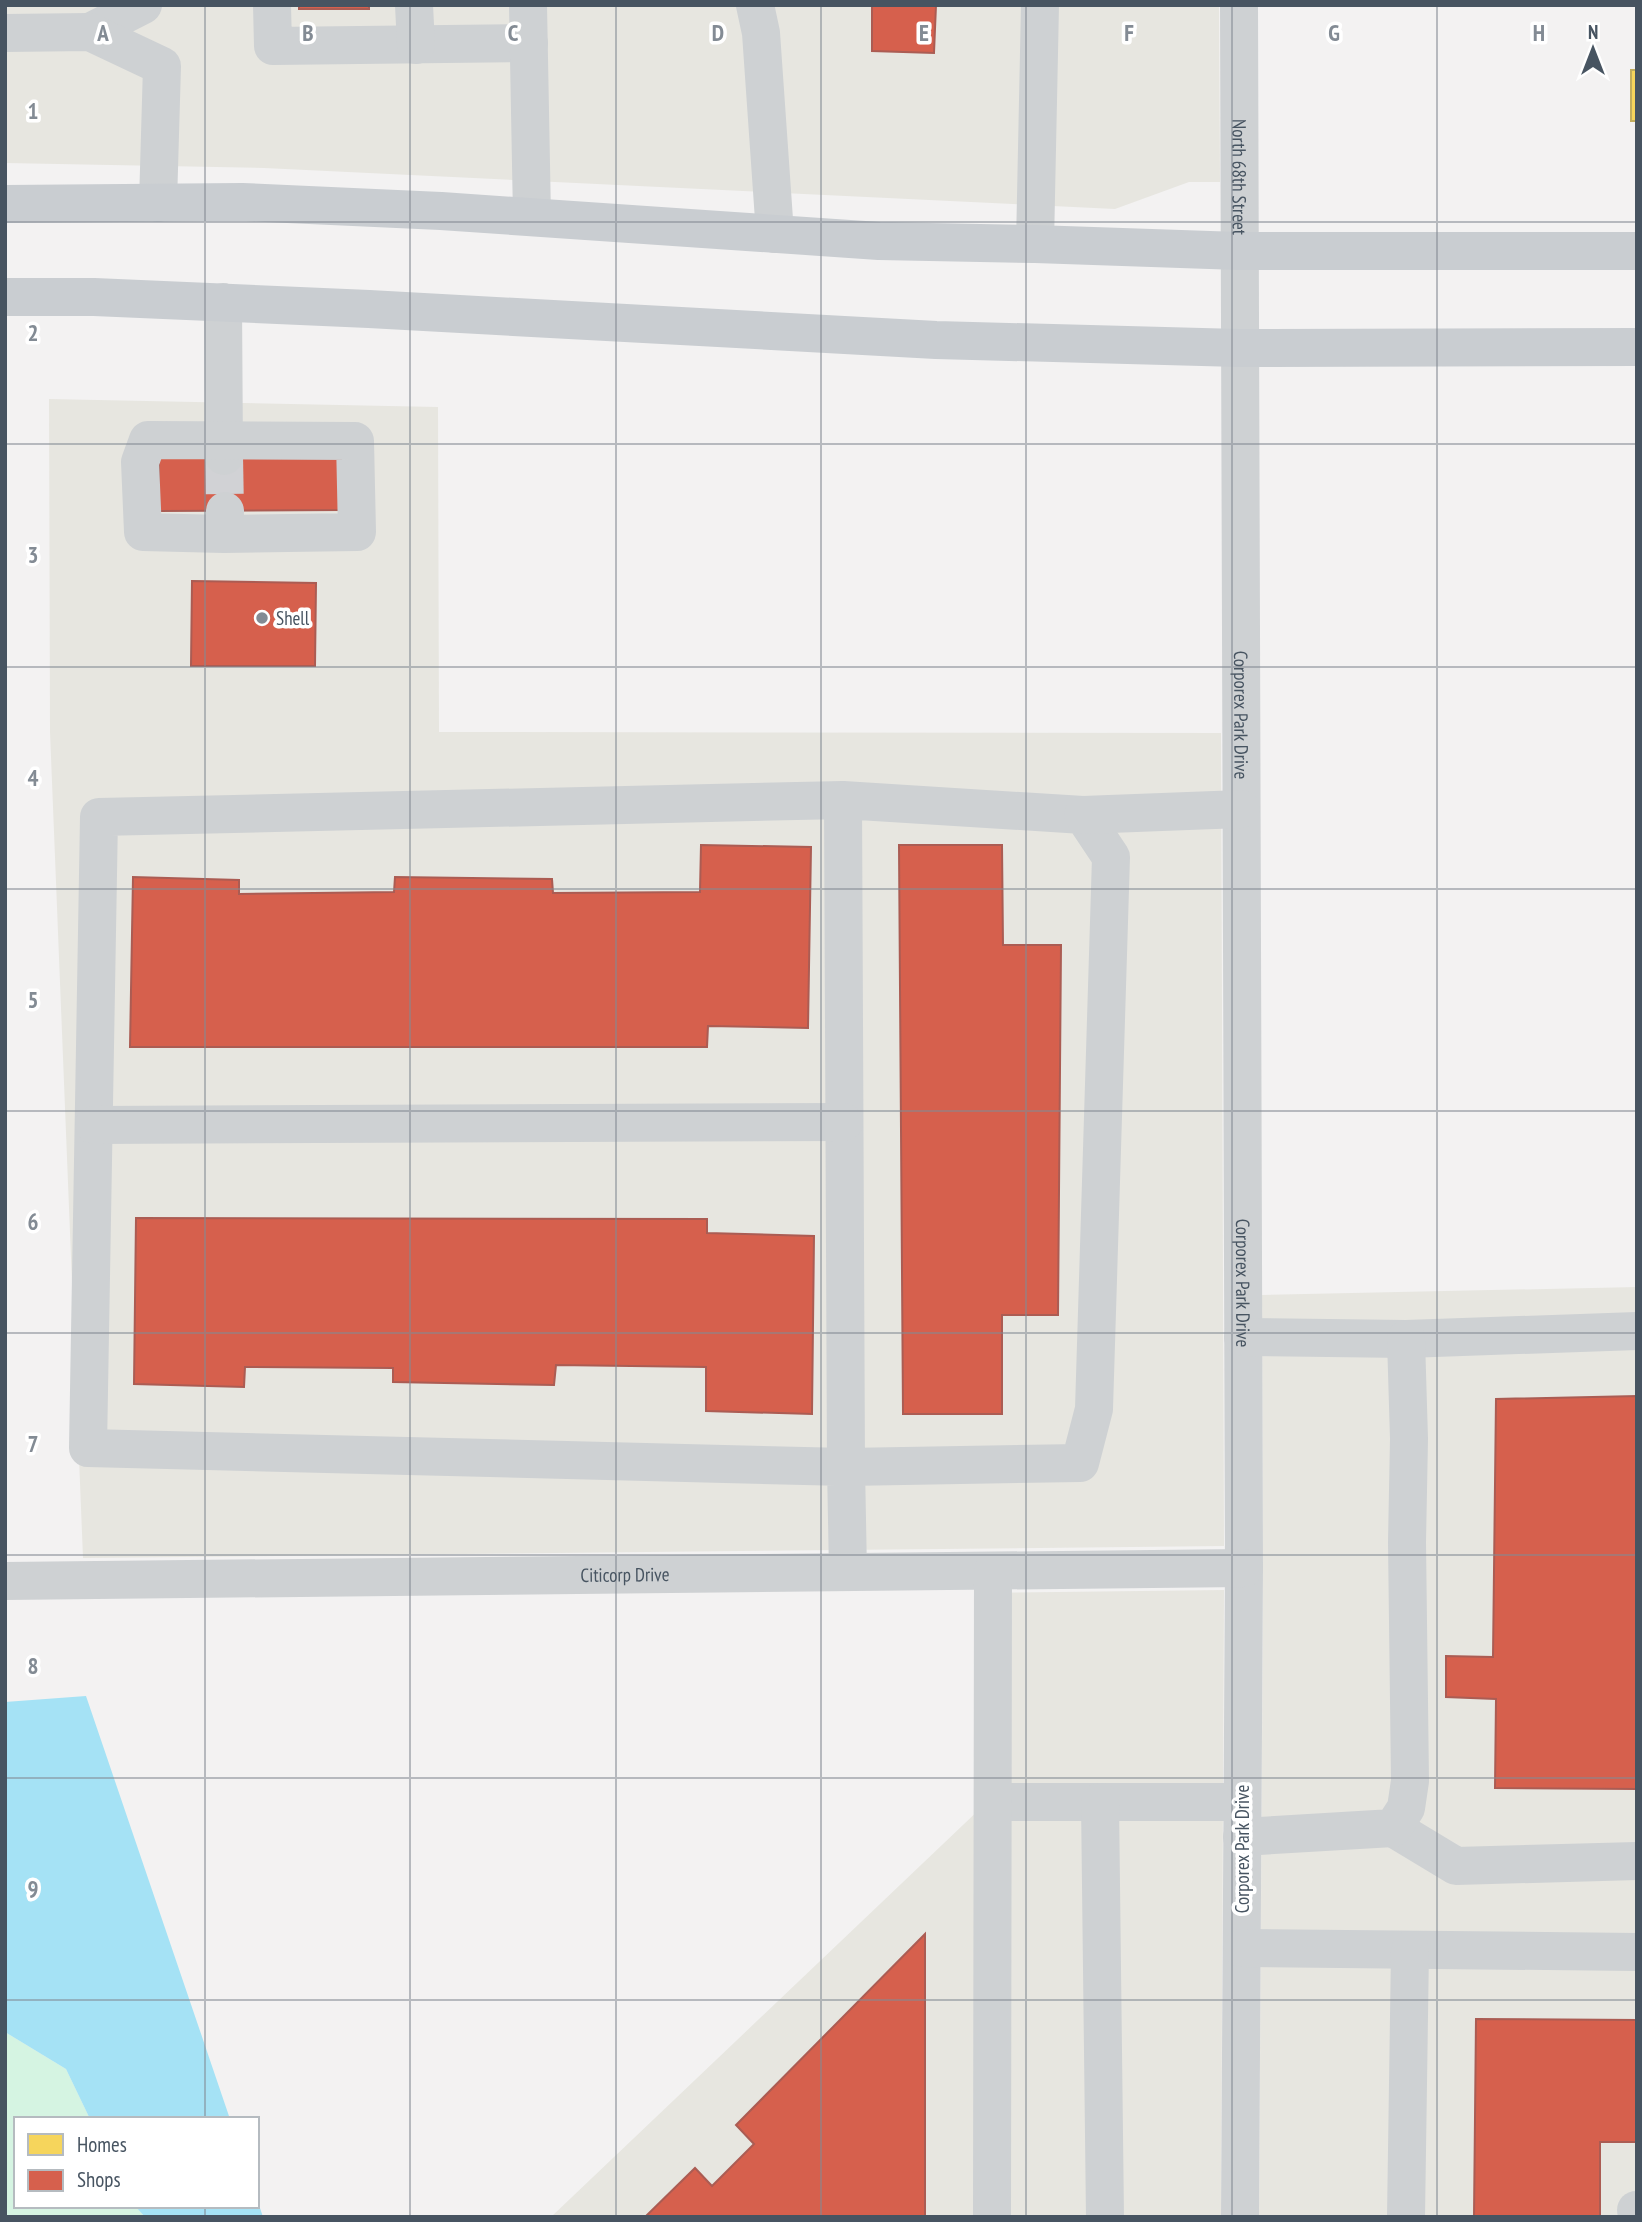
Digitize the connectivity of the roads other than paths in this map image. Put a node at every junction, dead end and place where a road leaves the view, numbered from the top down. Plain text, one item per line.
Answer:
1 (143, 5) edge
2 (272, 5) edge
3 (414, 5) edge
4 (528, 5) edge
5 (755, 5) edge
6 (1040, 5) edge
7 (1239, 5) edge
8 (90, 32) junction
9 (5, 33) edge
10 (529, 43) junction
11 (416, 45) junction
12 (158, 203) junction
13 (5, 204) edge
14 (532, 218) junction
15 (775, 234) junction
16 (1035, 244) junction
17 (1239, 251) junction
18 (1637, 251) edge
19 (5, 297) edge
20 (223, 302) junction
21 (1637, 347) edge
22 (1239, 348) junction
23 (224, 448) junction
24 (842, 800) junction
25 (1241, 809) junction
26 (1083, 815) junction
27 (844, 1122) junction
28 (93, 1125) junction
29 (1637, 1331) edge
30 (1243, 1337) junction
31 (1406, 1339) junction
32 (846, 1467) junction
33 (1244, 1568) junction
34 (993, 1570) junction
35 (848, 1572) junction
36 (5, 1581) edge
37 (993, 1802) junction
38 (1100, 1802) junction
39 (1242, 1820) junction
40 (1393, 1828) junction
41 (1637, 1861) edge
42 (1242, 1948) junction
43 (1410, 1950) junction
44 (1637, 1952) edge
45 (992, 2217) edge
46 (1105, 2217) edge
47 (1240, 2217) edge
48 (1406, 2217) edge

1 - 8 street
2 - 11 street
3 - 11 street
4 - 10 street
5 - 15 street
6 - 16 street
7 - 17 street, North 68th Street
8 - 9 street
8 - 12 street
10 - 11 street
10 - 14 street
12 - 13 main road
12 - 14 main road
14 - 15 main road
15 - 16 main road
16 - 17 main road
17 - 18 main road
17 - 22 street, North 68th Street
19 - 20 main road
20 - 22 main road
20 - 23 street
21 - 22 main road
22 - 25 street, Corporex Park Drive
23 - 23 street
24 - 26 street
24 - 27 street
24 - 28 street
25 - 26 street
25 - 30 street, Corporex Park Drive
26 - 32 street
27 - 28 street
27 - 32 street
28 - 32 street
29 - 31 street
30 - 31 street
30 - 33 street, Corporex Park Drive
31 - 40 street
32 - 35 street
33 - 34 street, Citicorp Drive
33 - 39 street, Corporex Park Drive
34 - 35 street, Citicorp Drive
34 - 37 street
35 - 36 street, Citicorp Drive
37 - 38 street
37 - 45 street
38 - 39 street
38 - 46 street
39 - 40 street
39 - 42 street, Corporex Park Drive
40 - 41 street
42 - 43 street
42 - 47 street, Corporex Park Drive
43 - 44 street
43 - 48 street

